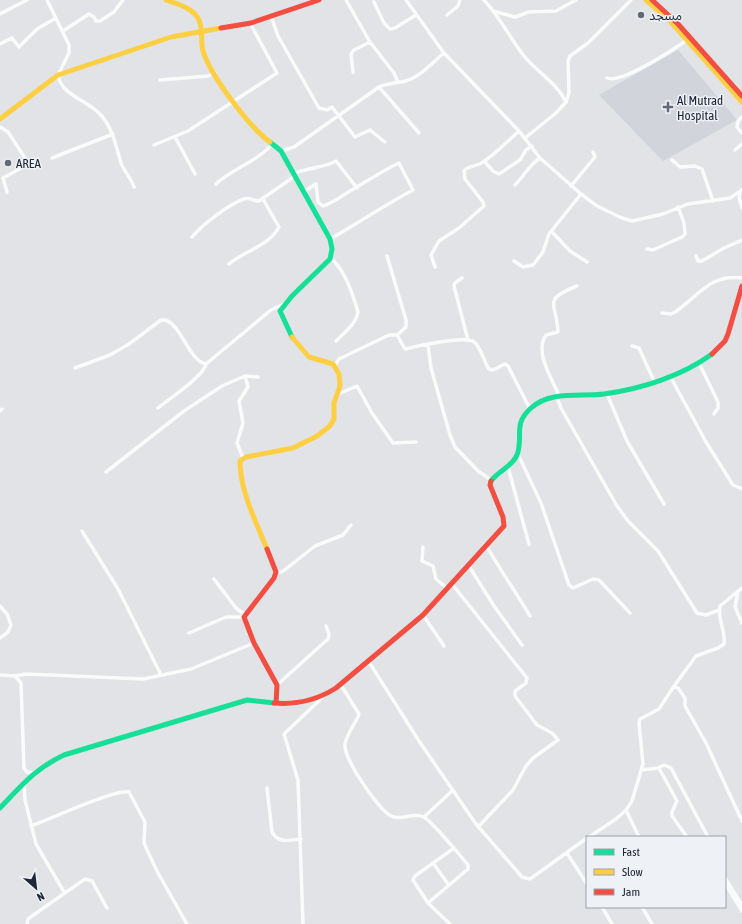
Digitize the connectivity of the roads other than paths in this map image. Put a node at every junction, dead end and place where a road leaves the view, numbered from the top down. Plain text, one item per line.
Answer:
1 (27, 0) edge
2 (47, 0) edge
3 (124, 0) edge
4 (166, 0) edge
5 (319, 0) edge
6 (346, 0) edge
7 (406, 0) edge
8 (460, 0) edge
9 (484, 0) edge
10 (576, 0) edge
11 (631, 0) edge
12 (646, 0) edge
13 (652, 0) edge
14 (304, 2) edge
15 (374, 2) dead end
16 (492, 10) junction
17 (0, 14) edge
18 (416, 15) junction
19 (447, 15) dead end
20 (271, 16) junction
21 (56, 18) junction
22 (250, 23) junction
23 (63, 31) junction
24 (201, 31) junction
25 (687, 40) junction
26 (370, 42) junction
27 (0, 44) edge
28 (444, 53) junction
29 (353, 72) dead end
30 (719, 72) junction
31 (215, 73) junction
32 (58, 75) junction
33 (607, 78) dead end
34 (160, 80) dead end
35 (398, 82) junction
36 (379, 87) junction
37 (742, 96) edge
38 (234, 102) junction
39 (566, 102) junction
40 (742, 102) edge
41 (338, 116) junction
42 (742, 117) edge
43 (0, 119) edge
44 (0, 127) edge
45 (519, 131) junction
46 (419, 133) dead end
47 (742, 133) edge
48 (113, 134) junction
49 (175, 137) junction
50 (525, 138) junction
51 (385, 142) dead end
52 (273, 143) junction
53 (742, 144) edge
54 (154, 145) dead end
55 (532, 146) junction
56 (735, 150) dead end
57 (281, 151) junction
58 (593, 152) dead end
59 (52, 158) dead end
60 (540, 158) junction
61 (672, 160) dead end
62 (484, 162) junction
63 (195, 174) dead end
64 (294, 175) junction
65 (216, 184) dead end
66 (515, 185) dead end
67 (571, 186) junction
68 (134, 187) dead end
69 (357, 188) junction
70 (741, 191) edge
71 (7, 192) dead end
72 (304, 192) junction
73 (581, 194) junction
74 (730, 198) junction
75 (263, 199) junction
76 (713, 201) junction
77 (740, 203) junction
78 (678, 207) junction
79 (742, 208) edge
80 (551, 231) junction
81 (192, 237) dead end
82 (330, 239) junction
83 (742, 240) edge
84 (647, 249) dead end
85 (388, 256) dead end
86 (696, 256) dead end
87 (330, 259) junction
88 (514, 261) dead end
89 (587, 262) dead end
90 (229, 264) dead end
91 (435, 267) dead end
92 (462, 278) dead end
93 (742, 278) edge
94 (576, 286) dead end
95 (742, 286) edge
96 (284, 304) junction
97 (662, 314) dead end
98 (397, 335) junction
99 (336, 340) dead end
100 (468, 340) junction
101 (428, 345) junction
102 (632, 346) dead end
103 (699, 363) junction
104 (206, 364) junction
105 (335, 365) junction
106 (75, 368) dead end
107 (246, 376) junction
108 (670, 376) junction
109 (258, 377) dead end
110 (654, 381) junction
111 (338, 394) junction
112 (606, 394) junction
113 (558, 395) junction
114 (158, 408) dead end
115 (530, 409) junction
116 (714, 414) dead end
117 (416, 442) dead end
118 (517, 452) junction
119 (243, 458) junction
120 (508, 467) junction
121 (106, 472) dead end
122 (491, 480) junction
123 (742, 489) edge
124 (664, 504) dead end
125 (351, 525) dead end
126 (82, 531) dead end
127 (529, 544) dead end
128 (486, 545) junction
129 (423, 547) dead end
130 (469, 566) junction
131 (276, 572) junction
132 (214, 579) dead end
133 (452, 584) junction
134 (742, 588) edge
135 (448, 589) junction
136 (738, 591) junction
137 (0, 606) edge
138 (719, 610) junction
139 (630, 614) dead end
140 (423, 615) junction
141 (244, 616) junction
142 (530, 616) dead end
143 (742, 623) edge
144 (326, 626) dead end
145 (189, 632) dead end
146 (0, 638) edge
147 (254, 643) junction
148 (522, 645) dead end
149 (444, 646) dead end
150 (369, 662) junction
151 (0, 675) edge
152 (161, 675) junction
153 (15, 676) junction
154 (277, 685) junction
155 (341, 685) junction
156 (674, 686) junction
157 (325, 695) junction
158 (276, 702) junction
159 (658, 768) junction
160 (641, 770) junction
161 (33, 773) junction
162 (24, 783) junction
163 (267, 788) dead end
164 (453, 790) junction
165 (0, 808) edge
166 (626, 810) junction
167 (742, 811) edge
168 (738, 814) junction
169 (424, 818) junction
170 (742, 820) edge
171 (31, 826) junction
172 (479, 826) junction
173 (591, 836) edge
174 (639, 836) edge
175 (686, 836) edge
176 (707, 836) edge
177 (301, 839) junction
178 (586, 839) edge
179 (454, 848) junction
180 (567, 853) junction
181 (433, 863) junction
182 (726, 880) edge
183 (586, 882) edge
184 (448, 884) junction
185 (726, 885) edge
186 (64, 892) junction
187 (428, 903) junction
188 (742, 905) edge
189 (107, 908) dead end
190 (603, 908) edge
191 (643, 908) edge
192 (742, 911) edge
193 (27, 924) edge
194 (187, 924) edge
195 (303, 924) edge
196 (450, 924) edge
197 (612, 924) edge
198 (652, 924) edge

1 - 17 street
2 - 21 street
3 - 23 street
4 - 24 street
5 - 14 street
6 - 26 street
7 - 18 street
8 - 19 street
9 - 16 street
10 - 16 street
11 - 39 street
12 - 25 street
13 - 30 street
14 - 20 street
15 - 18 street
16 - 39 street
18 - 28 street
20 - 22 street
20 - 41 street
21 - 23 street
21 - 27 street
22 - 24 street
22 - 38 street
23 - 32 street
24 - 31 street
24 - 32 street
25 - 30 street
25 - 33 street
26 - 29 street
26 - 35 street
28 - 35 street
28 - 45 street
30 - 37 street
30 - 40 street
31 - 34 street
31 - 38 street
32 - 43 street
32 - 48 street
35 - 36 street
36 - 41 street
36 - 46 street
38 - 49 street
38 - 52 street
39 - 50 street
41 - 51 street
41 - 57 street
42 - 47 street
44 - 71 street
45 - 50 street
45 - 62 street
48 - 59 street
48 - 68 street
49 - 54 street
49 - 63 street
50 - 55 street
52 - 57 street
52 - 65 street
53 - 56 street
55 - 60 street
55 - 62 street
57 - 64 street
58 - 67 street
60 - 66 street
60 - 67 street
61 - 76 street
62 - 91 street
64 - 69 street
64 - 72 street
64 - 75 street
67 - 73 street
69 - 72 street
69 - 82 street
70 - 74 street
70 - 77 street
72 - 82 street
73 - 78 street
73 - 80 street
74 - 76 street
74 - 77 street
75 - 81 street
75 - 90 street
76 - 78 street
77 - 79 street
78 - 84 street
80 - 88 street
80 - 89 street
82 - 87 street
83 - 86 street
85 - 98 street
87 - 96 street
87 - 99 street
92 - 100 street
93 - 97 street
94 - 113 street
95 - 103 street
96 - 104 street
96 - 105 street
98 - 101 street
98 - 105 street
100 - 101 street
100 - 115 street
101 - 122 street
102 - 110 street
103 - 108 street
103 - 116 street
104 - 106 street
104 - 114 street
105 - 111 street
107 - 109 street
107 - 119 street
107 - 121 street
108 - 110 street
108 - 123 street
110 - 112 street
111 - 117 street
111 - 119 street
112 - 113 street
112 - 124 street
113 - 115 street
113 - 138 street
115 - 118 street
118 - 120 street
118 - 139 street
119 - 131 street
120 - 122 street
120 - 127 street
122 - 128 street
125 - 131 street
126 - 152 street
128 - 130 street
128 - 142 street
129 - 135 street
130 - 133 street
130 - 148 street
131 - 141 street
132 - 141 street
133 - 135 street
133 - 172 street
134 - 136 street
135 - 140 street
136 - 138 street
136 - 143 street
137 - 146 street
138 - 156 street
140 - 149 street
140 - 150 street
141 - 145 street
141 - 147 street
144 - 154 street
147 - 152 street
147 - 154 street
150 - 155 street
150 - 164 street
151 - 153 street
152 - 153 street
153 - 161 street
154 - 158 street
155 - 157 street
155 - 169 street
156 - 160 street
156 - 168 street
157 - 158 street
157 - 177 street
158 - 161 street
159 - 160 street
159 - 175 street
159 - 176 street
160 - 166 street
161 - 162 street
162 - 165 street
162 - 171 street
163 - 177 street
164 - 169 street
164 - 172 street
166 - 173 street
166 - 174 street
167 - 168 street
168 - 170 street
169 - 179 street
171 - 186 street
171 - 194 street
172 - 180 street
177 - 195 street
178 - 180 street
179 - 181 street
179 - 184 street
180 - 183 street
181 - 184 street
181 - 187 street
182 - 188 street
184 - 187 street
185 - 192 street
186 - 189 street
186 - 193 street
187 - 196 street
190 - 197 street
191 - 198 street

